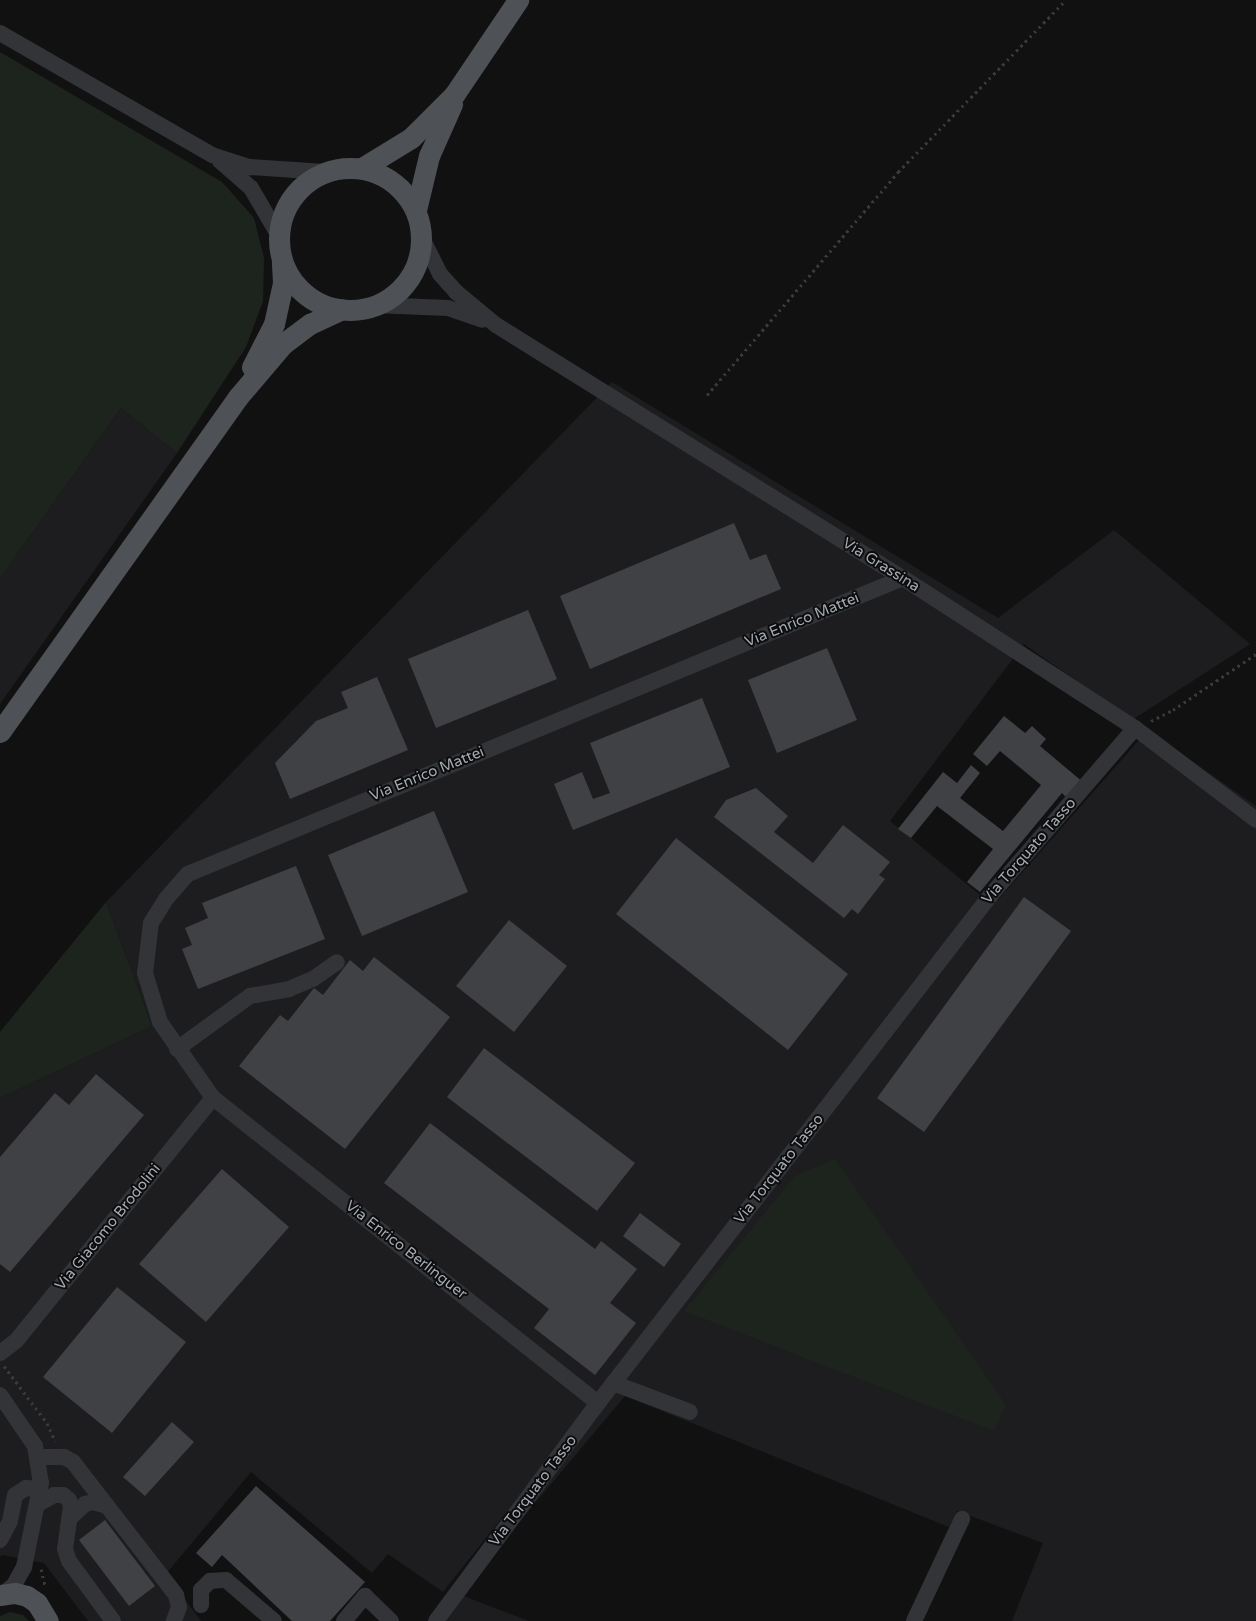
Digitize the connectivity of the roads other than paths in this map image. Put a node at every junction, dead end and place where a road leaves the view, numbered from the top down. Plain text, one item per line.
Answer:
1 (518, 0) edge
2 (0, 33) edge
3 (454, 95) junction
4 (212, 155) junction
5 (362, 168) junction
6 (325, 172) junction
7 (416, 210) junction
8 (279, 236) junction
9 (422, 238) junction
10 (282, 259) junction
11 (374, 305) junction
12 (342, 309) junction
13 (496, 325) junction
14 (238, 397) junction
15 (903, 578) junction
16 (1135, 728) junction
17 (0, 732) edge
18 (1256, 820) edge
19 (337, 962) dead end
20 (177, 1049) junction
21 (213, 1098) junction
22 (0, 1353) edge
23 (613, 1383) junction
24 (0, 1395) edge
25 (598, 1403) junction
26 (690, 1412) dead end
27 (38, 1457) junction
28 (39, 1497) junction
29 (107, 1506) junction
30 (69, 1519) junction
31 (962, 1519) dead end
32 (0, 1540) edge
33 (27, 1557) junction
34 (1, 1595) edge
35 (37, 1603) junction
36 (200, 1606) dead end
37 (48, 1621) edge
38 (113, 1621) edge
39 (174, 1621) edge
40 (274, 1621) edge
41 (344, 1621) edge
42 (391, 1621) edge
43 (436, 1621) edge
44 (914, 1621) edge

1 - 3 main road
2 - 4 street
3 - 5 main road
3 - 7 main road
4 - 6 street
4 - 8 street
5 - 6 main road
5 - 7 main road
6 - 8 main road
7 - 9 main road
8 - 10 main road
9 - 11 main road
9 - 13 street, Via Grassina
10 - 12 main road
10 - 14 main road
11 - 12 main road
11 - 13 street, Via Grassina
12 - 14 main road
13 - 15 street, Via Grassina
14 - 17 main road
15 - 16 street, Via Grassina
15 - 20 street, Via Enrico Mattei
16 - 18 street, Via Grassina
16 - 23 street, Via Torquato Tasso
19 - 20 street
20 - 21 street, Via Enrico Mattei
21 - 22 street, Via Giacomo Brodolini
21 - 25 street, Via Enrico Berlinguer
23 - 25 street, Via Torquato Tasso
23 - 26 street
24 - 27 street
25 - 43 street, Via Torquato Tasso
27 - 28 street
27 - 29 street
28 - 30 street
28 - 32 street
28 - 33 street
29 - 30 street
29 - 39 street
30 - 38 street
31 - 44 street
33 - 34 street
33 - 35 street
34 - 35 main road
35 - 37 main road
36 - 40 street
41 - 42 street

